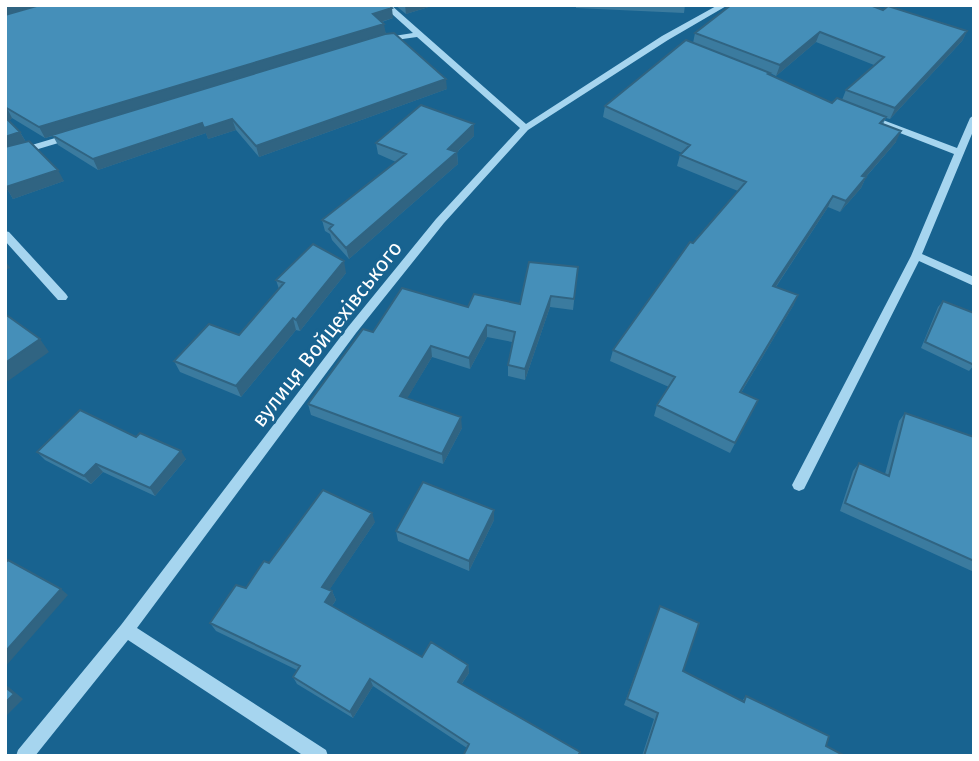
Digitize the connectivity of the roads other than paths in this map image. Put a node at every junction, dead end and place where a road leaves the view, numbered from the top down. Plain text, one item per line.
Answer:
1 (386, 5) edge
2 (724, 5) edge
3 (420, 34) junction
4 (665, 38) junction
5 (678, 43) edge
6 (372, 44) edge
7 (856, 113) edge
8 (974, 118) edge
9 (525, 128) junction
10 (85, 132) edge
11 (958, 152) junction
12 (5, 156) edge
13 (5, 234) edge
14 (916, 256) junction
15 (974, 282) edge
16 (62, 298) dead end
17 (799, 485) dead end
18 (125, 630) junction
19 (24, 756) edge
20 (320, 756) edge

1 - 3 street
2 - 4 street, вулиця Войцехівського
3 - 6 street
3 - 9 street
4 - 5 lane
4 - 9 street, вулиця Войцехівського
7 - 11 lane
8 - 11 street
9 - 18 street, вулиця Войцехівського
10 - 12 street
11 - 14 street
13 - 16 street
14 - 15 street
14 - 17 street
18 - 19 street, вулиця Войцехівського
18 - 20 street

